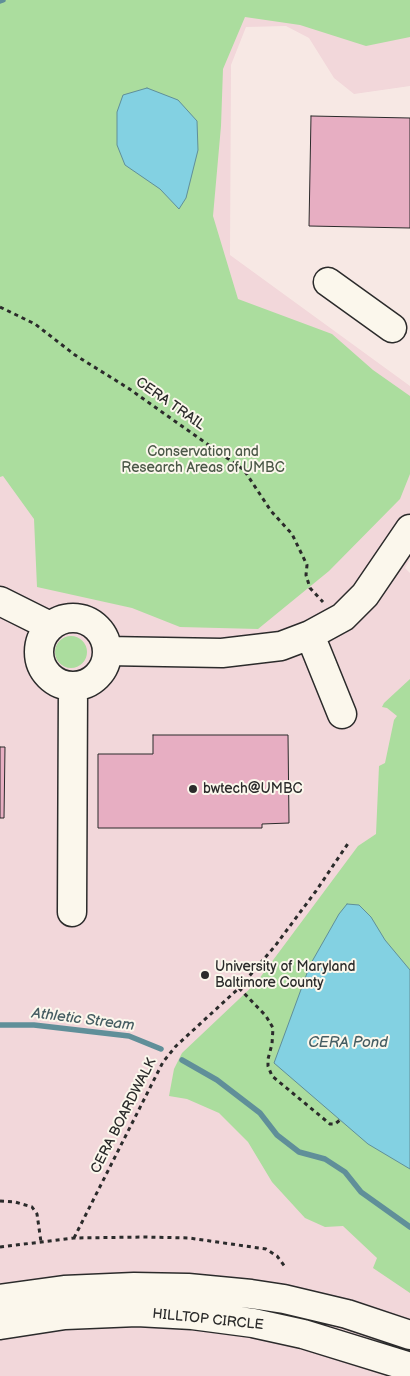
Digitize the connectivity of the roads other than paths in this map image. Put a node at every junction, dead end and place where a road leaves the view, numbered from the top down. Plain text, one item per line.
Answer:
1 (328, 282) dead end
2 (392, 328) dead end
3 (410, 529) edge
4 (0, 601) edge
5 (50, 626) junction
6 (310, 635) junction
7 (107, 651) junction
8 (73, 686) junction
9 (342, 714) dead end
10 (72, 912) dead end
11 (0, 1299) edge
12 (0, 1325) edge
13 (410, 1335) edge
14 (410, 1367) edge

1 - 2 street
3 - 6 street
4 - 5 street
5 - 7 street
5 - 8 street
6 - 7 street
6 - 9 street
7 - 8 street
8 - 10 street
11 - 13 street, HILLTOP CIRCLE
12 - 14 street, HILLTOP CIRCLE

